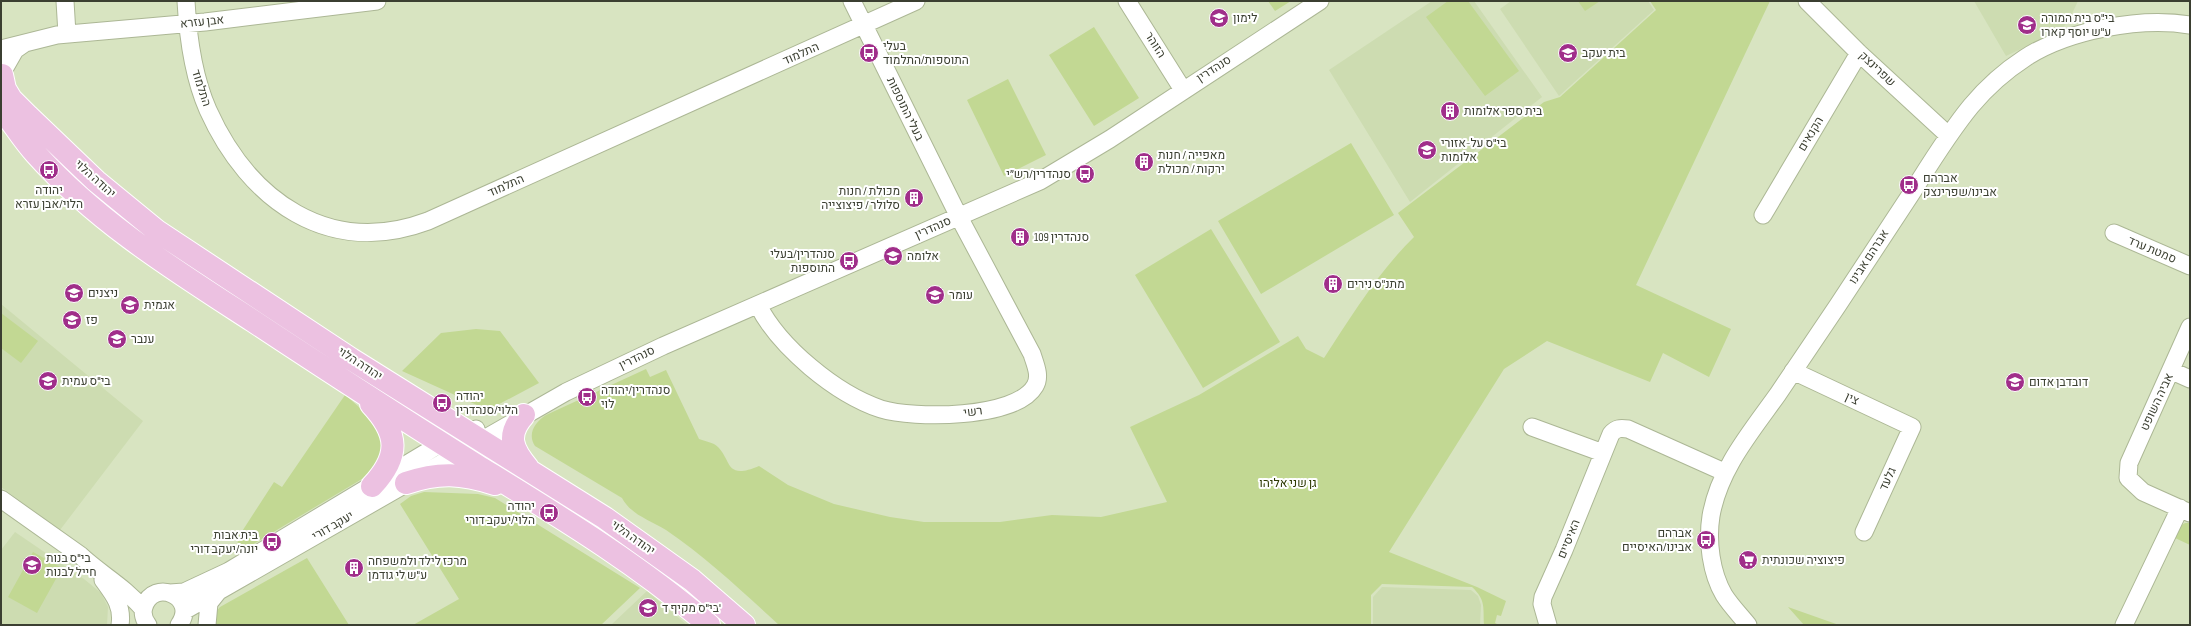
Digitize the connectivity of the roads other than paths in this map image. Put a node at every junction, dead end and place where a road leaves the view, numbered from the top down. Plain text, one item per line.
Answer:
1 (65, 1) edge
2 (186, 1) edge
3 (377, 1) edge
4 (852, 1) edge
5 (916, 1) edge
6 (1127, 1) edge
7 (1320, 1) edge
8 (1807, 1) edge
9 (187, 23) junction
10 (864, 25) junction
11 (2190, 25) edge
12 (67, 34) junction
13 (27, 42) junction
14 (1, 49) edge
15 (1859, 53) junction
16 (2, 70) edge
17 (1183, 90) junction
18 (1, 108) edge
19 (1, 125) edge
20 (1948, 135) junction
21 (25, 140) junction
22 (1763, 215) dead end
23 (959, 217) junction
24 (2114, 233) dead end
25 (2190, 266) edge
26 (758, 305) junction
27 (2190, 327) edge
28 (1793, 371) junction
29 (2172, 371) junction
30 (2190, 379) edge
31 (361, 392) junction
32 (524, 415) junction
33 (1532, 427) dead end
34 (1912, 427) joint
35 (475, 436) junction
36 (450, 448) junction
37 (1602, 453) junction
38 (532, 472) junction
39 (1724, 472) junction
40 (406, 483) junction
41 (372, 486) junction
42 (518, 491) junction
43 (1, 499) edge
44 (2185, 510) edge
45 (1864, 532) dead end
46 (86, 560) junction
47 (220, 589) junction
48 (163, 593) junction
49 (142, 618) edge
50 (186, 619) edge
51 (120, 625) edge
52 (207, 625) edge
53 (709, 625) edge
54 (744, 625) edge
55 (1548, 625) edge
56 (1748, 625) edge
57 (2124, 625) edge

1 - 12 street
2 - 9 street, התלמוד
3 - 9 street, אבן עזרא
4 - 10 street, בעלי התוספות
5 - 10 street, התלמוד
6 - 17 street, הזוהר
7 - 17 street, סנהדרין
8 - 15 street, שפרינצק
9 - 10 street, התלמוד
9 - 12 street, אבן עזרא
10 - 23 street, בעלי התוספות
11 - 20 street, אברהם אבינו
12 - 13 street, אבן עזרא
13 - 14 street, אבן עזרא
13 - 16 street, אבן עזרא
15 - 20 street, שפרינצק
15 - 22 street, הקנאים
16 - 35 main road, יהודה הלוי
17 - 23 street, סנהדרין
18 - 21 main road, יהודה הלוי
19 - 21 main road
20 - 28 street, אברהם אבינו
21 - 31 main road, יהודה הלוי
23 - 26 street, סנהדרין
23 - 26 street, רשי
24 - 25 street, סמטת ערד
26 - 32 street, סנהדרין
27 - 29 street, אביה השופט
28 - 34 street, צין
28 - 39 street, אברהם אבינו
29 - 30 street
29 - 44 street, אביה השופט
31 - 36 main road, יהודה הלוי
31 - 41 main road
32 - 35 street, סנהדרין
32 - 38 main road
33 - 37 street
34 - 45 street, גלעד
35 - 36 street, יעקב דורי
35 - 38 main road, יהודה הלוי
36 - 40 street, יעקב דורי
36 - 41 street, יעקב דורי
36 - 42 main road, יהודה הלוי
37 - 39 street, האיסיים
37 - 55 street, האיסיים
38 - 54 main road, יהודה הלוי
39 - 56 street, אברהם אבינו
40 - 42 main road
40 - 47 street, יעקב דורי
41 - 48 street, יעקב דורי
42 - 53 main road, יהודה הלוי
43 - 46 street
44 - 57 street
46 - 48 street
46 - 49 street
46 - 51 street
47 - 50 street, יעקב דורי
47 - 52 street
48 - 49 street
48 - 50 street

